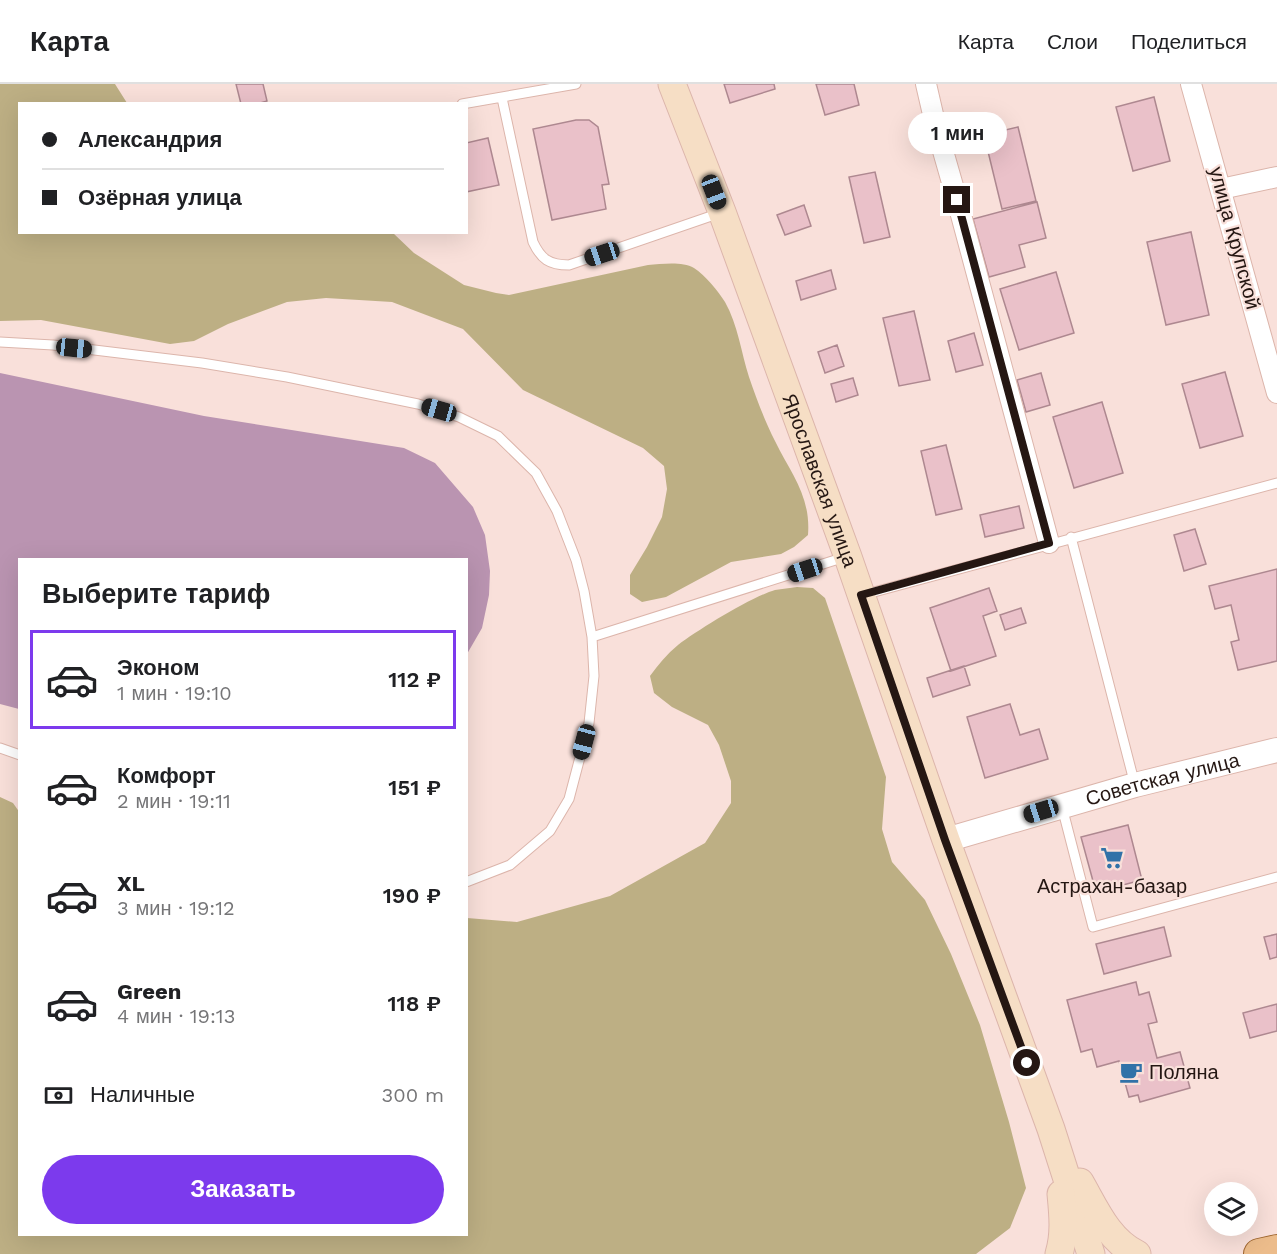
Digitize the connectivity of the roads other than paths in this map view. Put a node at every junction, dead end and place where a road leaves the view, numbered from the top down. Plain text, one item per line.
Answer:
1 (576, 84) edge
2 (672, 84) edge
3 (926, 84) edge
4 (1191, 84) edge
5 (502, 98) junction
6 (468, 103) edge
7 (1277, 177) edge
8 (1221, 189) junction
9 (722, 212) junction
10 (0, 342) edge
11 (1277, 393) edge
12 (1277, 483) edge
13 (1071, 537) junction
14 (1049, 543) junction
15 (848, 557) junction
16 (861, 595) junction
17 (592, 637) junction
18 (0, 748) edge
19 (1277, 750) edge
20 (18, 754) edge
21 (1135, 785) junction
22 (1061, 805) junction
23 (945, 840) junction
24 (1277, 877) edge
25 (468, 881) edge
26 (1054, 1137) junction
27 (1277, 1250) edge
28 (1059, 1254) edge
29 (1091, 1254) edge
30 (1137, 1254) edge
31 (1259, 1254) edge

1 - 5 lane
2 - 9 main road, Ярославская улица
3 - 14 street
4 - 8 street, улица Крупской
5 - 6 lane
5 - 9 lane
7 - 8 street
8 - 11 street, улица Крупской
9 - 15 main road, Ярославская улица
10 - 17 lane
12 - 13 lane
13 - 14 lane
13 - 21 lane
14 - 16 lane
15 - 16 main road, Ярославская улица
15 - 17 lane
16 - 23 main road, Ярославская улица
17 - 25 lane
18 - 20 lane
19 - 21 street, Советская улица
21 - 22 street, Советская улица
22 - 23 street, Советская улица
22 - 24 lane
23 - 26 main road, Ярославская улица
26 - 28 main road
26 - 29 main road, Ярославская улица
26 - 30 main road
27 - 31 main road

